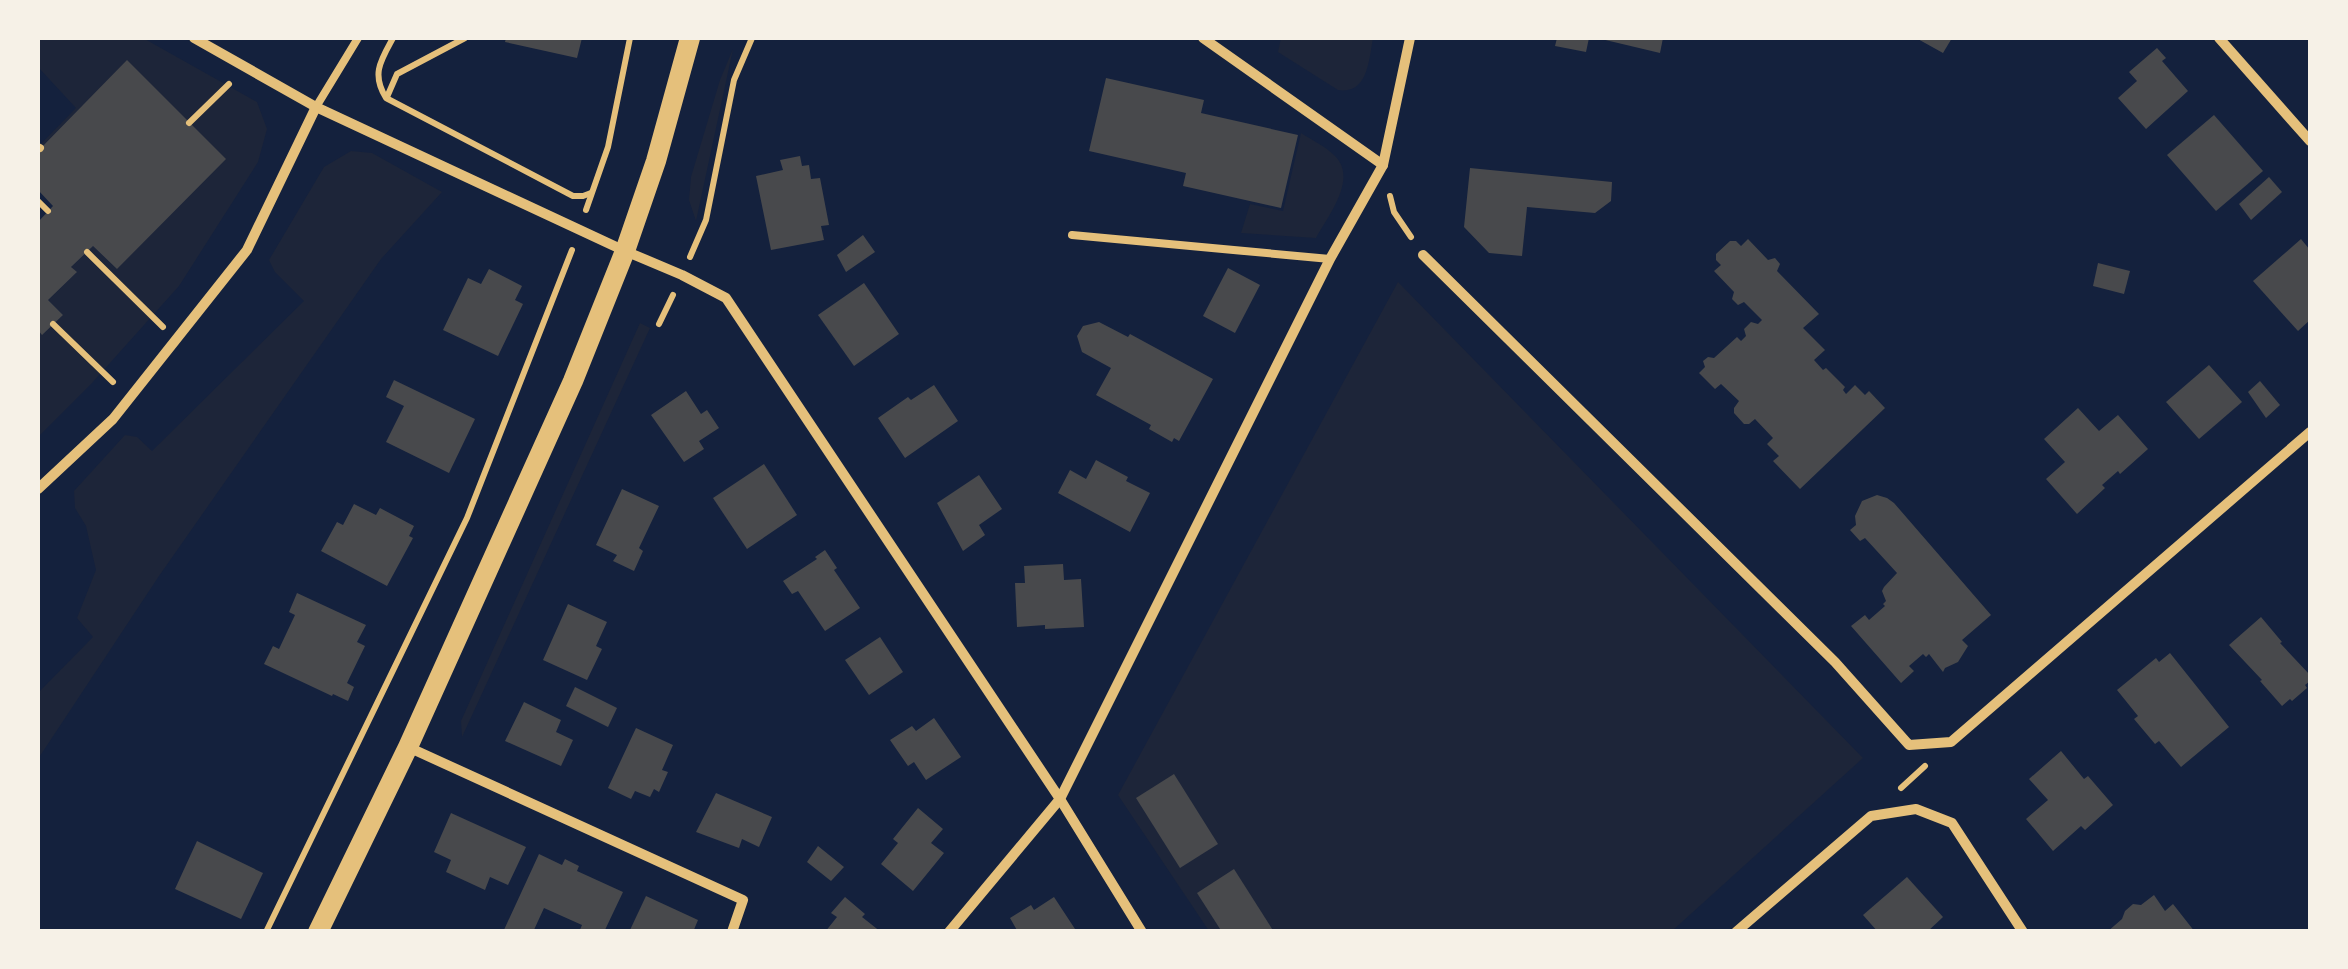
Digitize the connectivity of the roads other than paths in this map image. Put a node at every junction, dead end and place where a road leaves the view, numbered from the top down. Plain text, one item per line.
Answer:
1 (194, 38) edge
2 (358, 38) edge
3 (690, 38) edge
4 (1203, 38) edge
5 (1410, 38) edge
6 (2219, 38) edge
7 (316, 107) junction
8 (2310, 141) edge
9 (1382, 165) junction
10 (1072, 236) dead end
11 (625, 252) junction
12 (1424, 255) road end
13 (1330, 260) junction
14 (2310, 432) edge
15 (38, 489) edge
16 (408, 748) junction
17 (1060, 799) junction
18 (318, 932) edge
19 (732, 932) edge
20 (949, 932) edge
21 (1142, 932) edge
22 (1736, 932) edge
23 (2023, 932) edge

1 - 7 street
2 - 7 lane
3 - 11 main road
4 - 9 street
5 - 9 street
6 - 8 street
7 - 11 street
7 - 15 street
9 - 13 street
10 - 13 lane
11 - 16 main road
11 - 17 street
12 - 14 street
13 - 17 street
16 - 18 main road
16 - 19 street
17 - 20 street
17 - 21 street
22 - 23 street

